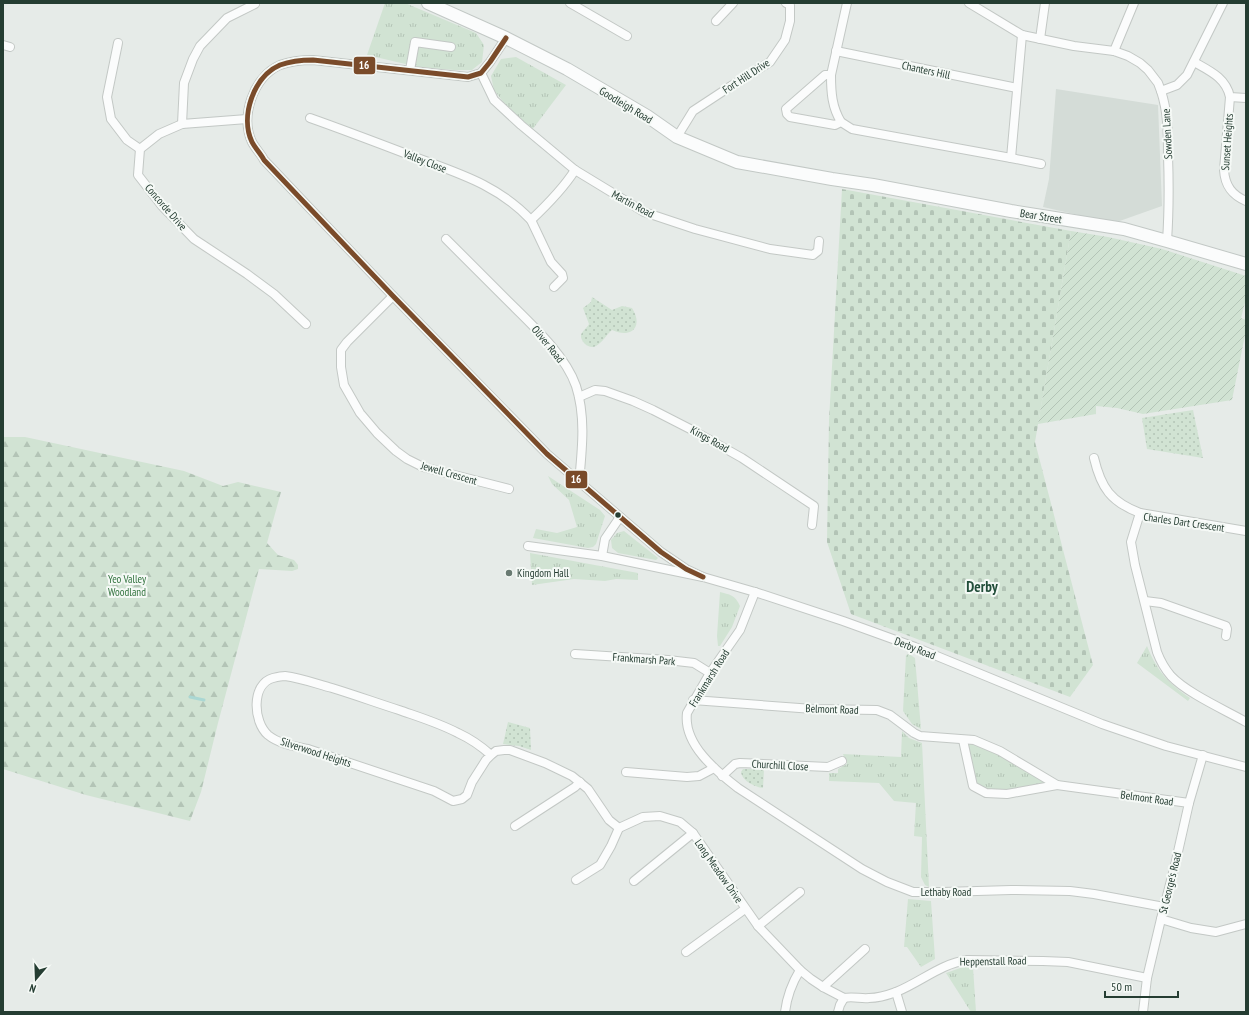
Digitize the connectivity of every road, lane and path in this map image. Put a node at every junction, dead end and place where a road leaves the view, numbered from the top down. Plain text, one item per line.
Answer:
1 (428, 3) edge
2 (570, 3) edge
3 (733, 3) edge
4 (786, 3) edge
5 (846, 3) edge
6 (969, 3) edge
7 (1045, 3) edge
8 (1134, 3) edge
9 (1223, 3) edge
10 (255, 4) dead end
11 (716, 21) dead end
12 (1022, 35) junction
13 (627, 36) dead end
14 (506, 38) junction
15 (1040, 39) junction
16 (118, 43) dead end
17 (451, 47) dead end
18 (836, 51) junction
19 (1114, 51) junction
20 (1194, 62) junction
21 (410, 70) junction
22 (481, 73) junction
23 (831, 75) junction
24 (1017, 88) junction
25 (1161, 91) junction
26 (1230, 96) junction
27 (1246, 98) edge
28 (310, 118) dead end
29 (247, 119) junction
30 (841, 122) junction
31 (182, 124) junction
32 (677, 137) junction
33 (140, 149) junction
34 (1011, 158) junction
35 (1041, 164) dead end
36 (576, 170) junction
37 (832, 179) joint
38 (1246, 201) edge
39 (531, 220) junction
40 (446, 239) dead end
41 (820, 241) dead end
42 (1167, 241) junction
43 (1246, 264) edge
44 (554, 287) dead end
45 (393, 296) junction
46 (306, 324) dead end
47 (579, 397) junction
48 (1094, 458) dead end
49 (579, 482) junction
50 (509, 489) dead end
51 (1140, 513) junction
52 (620, 517) junction
53 (812, 525) dead end
54 (1246, 531) edge
55 (528, 546) dead end
56 (602, 556) junction
57 (703, 577) junction
58 (755, 592) junction
59 (1145, 602) junction
60 (1226, 636) dead end
61 (575, 654) dead end
62 (710, 673) junction
63 (694, 700) junction
64 (1246, 722) edge
65 (963, 740) junction
66 (491, 754) junction
67 (1203, 755) junction
68 (842, 761) dead end
69 (1246, 767) edge
70 (714, 768) junction
71 (626, 772) dead end
72 (722, 776) junction
73 (580, 782) junction
74 (1057, 786) junction
75 (1189, 803) junction
76 (516, 826) dead end
77 (619, 828) junction
78 (693, 833) junction
79 (576, 880) dead end
80 (634, 881) dead end
81 (800, 892) dead end
82 (1164, 907) junction
83 (745, 909) junction
84 (1161, 919) junction
85 (1246, 924) edge
86 (758, 926) junction
87 (866, 949) dead end
88 (686, 952) dead end
89 (800, 970) junction
90 (1147, 978) junction
91 (823, 987) junction
92 (896, 992) junction
93 (844, 998) junction
94 (785, 1012) edge
95 (838, 1012) edge
96 (902, 1012) edge
97 (1142, 1012) edge

1 - 14 street, Goodleigh Road
2 - 13 street
3 - 11 street
4 - 32 street, Fort Hill Drive
5 - 18 street
6 - 12 street
7 - 15 street
8 - 19 street
9 - 20 street
10 - 31 street
12 - 15 street
12 - 24 street
14 - 22 street
14 - 32 street, Goodleigh Road
15 - 19 street
16 - 33 street
17 - 21 street
18 - 23 street
18 - 24 street, Chanters Hill
19 - 25 street
20 - 25 street
20 - 26 street
21 - 22 street
21 - 29 street
22 - 36 street, Martin Road
23 - 30 street
23 - 30 street
24 - 34 street
25 - 42 street, Sowden Lane
26 - 27 street
26 - 38 street, Sunset Heights
28 - 39 street, Valley Close
29 - 31 street
29 - 45 street
30 - 34 street
31 - 33 street
32 - 37 street, Goodleigh Road
33 - 46 street, Concorde Drive
34 - 35 street
36 - 39 street
36 - 41 street, Martin Road
37 - 42 street, Bear Street
39 - 44 street, Valley Close
40 - 47 street, Oliver Road
42 - 43 street, Bear Street
45 - 49 street
45 - 50 street, Jewell Crescent
47 - 49 street, Oliver Road
47 - 53 street, Kings Road
48 - 51 street
49 - 52 street
51 - 54 street, Charles Dart Crescent
51 - 59 street, Charles Dart Crescent
52 - 56 street
52 - 57 street
55 - 56 street, Derby Road
56 - 57 street, Derby Road
57 - 58 street, Derby Road
58 - 62 street, Frankmarsh Road
58 - 67 street, Derby Road
59 - 60 street
59 - 64 street, Charles Dart Crescent
61 - 62 street, Frankmarsh Park
62 - 63 street, Frankmarsh Road
63 - 65 street, Belmont Road
63 - 70 street, Frankmarsh Road
65 - 74 street, Belmont Road
65 - 74 street, Belmont Road
66 - 66 street, Silverwood Heights
66 - 73 street
67 - 69 street, Derby Road
67 - 75 street, St George's Road
68 - 72 street, Churchill Close
70 - 71 street
70 - 72 street, Lethaby Road
72 - 82 street, Lethaby Road
73 - 76 street
73 - 77 street
74 - 75 street, Belmont Road
75 - 82 street, St George's Road
77 - 78 street, Long Meadow Drive
77 - 79 street
78 - 80 street, Long Meadow Drive
78 - 83 street, Long Meadow Drive
81 - 86 street
82 - 84 street, St George's Road
83 - 86 street, Long Meadow Drive
83 - 88 street, Long Meadow Drive
84 - 85 street
84 - 90 street, St George's Road
86 - 89 street, Long Meadow Drive
87 - 91 street
89 - 91 street, Long Meadow Drive
89 - 94 street
90 - 92 street, Heppenstall Road
90 - 97 street, St George's Road
91 - 93 street, Long Meadow Drive
92 - 93 street, Heppenstall Road
92 - 96 street
93 - 95 street

